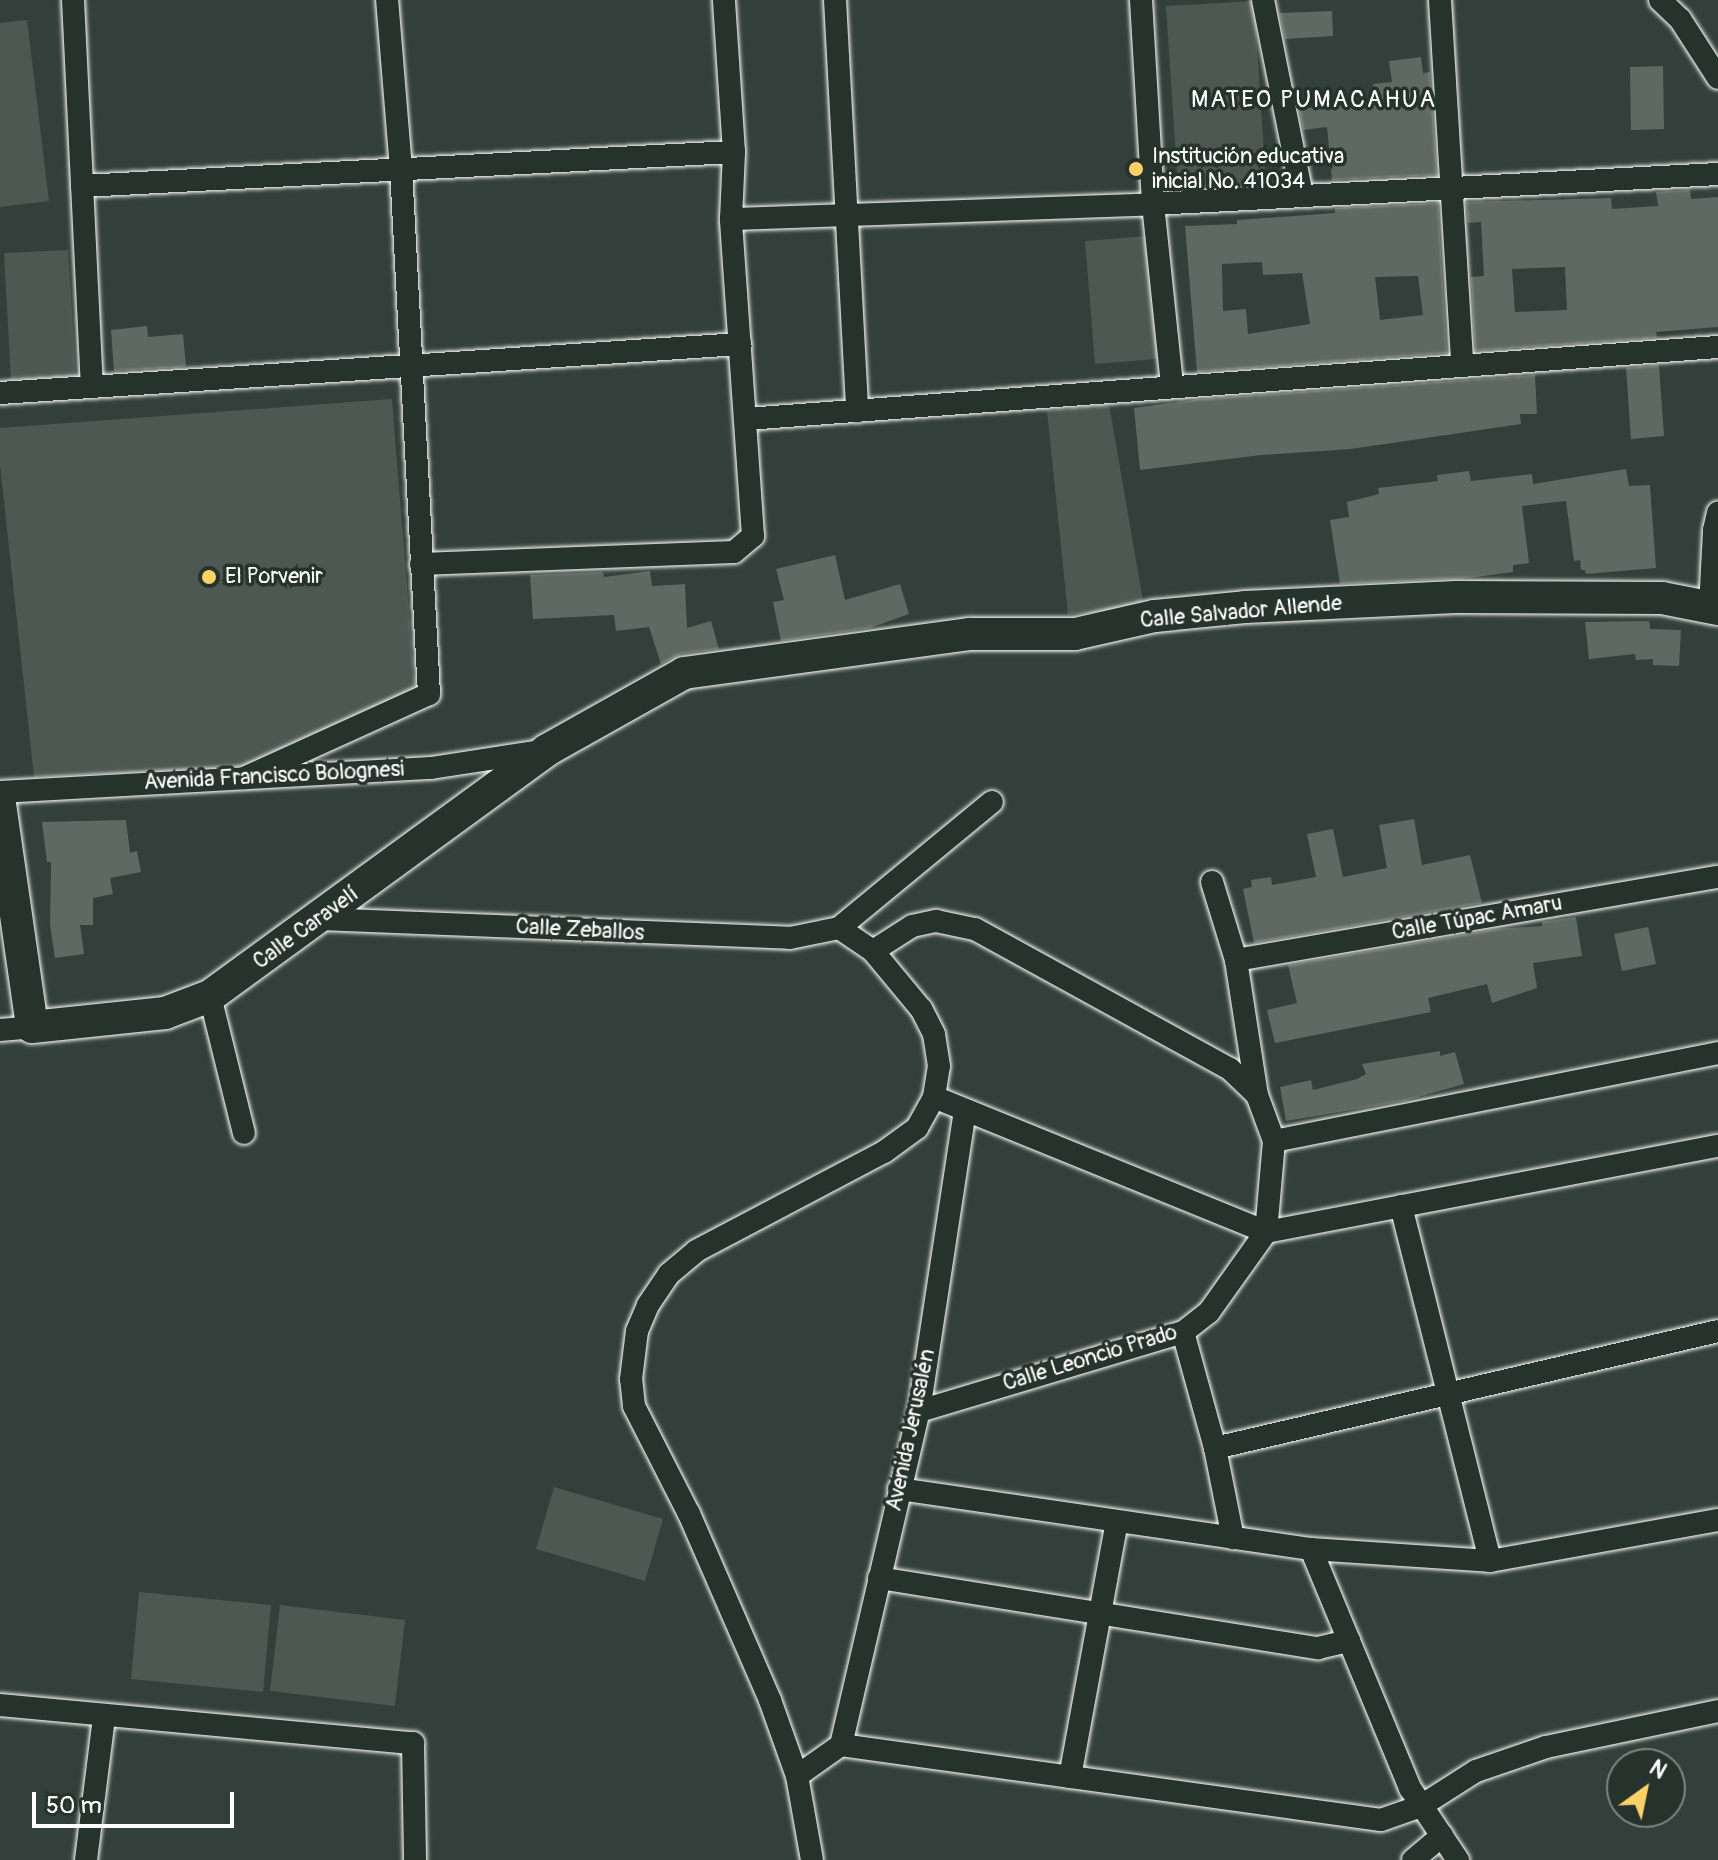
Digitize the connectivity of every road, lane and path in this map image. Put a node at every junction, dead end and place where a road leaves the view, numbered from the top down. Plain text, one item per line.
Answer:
1 (73, 0) edge
2 (387, 0) edge
3 (724, 0) edge
4 (835, 0) edge
5 (1141, 0) edge
6 (1263, 0) edge
7 (1440, 0) edge
8 (1660, 0) edge
9 (1718, 78) edge
10 (734, 152) junction
11 (401, 169) junction
12 (1718, 174) edge
13 (82, 186) junction
14 (1450, 189) junction
15 (1302, 196) junction
16 (1153, 204) junction
17 (846, 215) junction
18 (731, 219) junction
19 (740, 344) junction
20 (1718, 347) edge
21 (1462, 364) junction
22 (411, 365) junction
23 (1172, 386) junction
24 (92, 387) junction
25 (0, 393) edge
26 (857, 411) junction
27 (746, 419) junction
28 (1718, 512) edge
29 (421, 564) junction
30 (1714, 608) edge
31 (547, 750) junction
32 (244, 778) junction
33 (0, 792) edge
34 (992, 802) dead end
35 (0, 804) edge
36 (1718, 877) edge
37 (1212, 882) dead end
38 (320, 919) junction
39 (839, 928) junction
40 (873, 951) junction
41 (1236, 960) junction
42 (210, 996) junction
43 (16, 1028) edge
44 (1718, 1053) edge
45 (1257, 1095) junction
46 (934, 1097) junction
47 (965, 1112) junction
48 (244, 1133) dead end
49 (1274, 1141) junction
50 (1718, 1146) edge
51 (1401, 1206) junction
52 (1266, 1232) junction
53 (1718, 1331) edge
54 (1183, 1332) junction
55 (1448, 1394) junction
56 (919, 1411) junction
57 (1215, 1448) junction
58 (899, 1489) junction
59 (1718, 1520) edge
60 (1117, 1521) junction
61 (1233, 1538) junction
62 (1311, 1549) junction
63 (1490, 1561) junction
64 (879, 1578) junction
65 (1099, 1613) junction
66 (1349, 1641) junction
67 (0, 1705) edge
68 (1718, 1711) edge
69 (104, 1717) junction
70 (841, 1745) junction
71 (797, 1776) junction
72 (1070, 1777) junction
73 (1421, 1806) junction
74 (1442, 1836) junction
75 (86, 1860) edge
76 (415, 1860) edge
77 (812, 1860) edge
78 (1413, 1860) edge
79 (1458, 1860) edge

1 - 13 street
2 - 11 street
3 - 10 street
4 - 17 street
5 - 16 street
6 - 15 street
7 - 14 street
8 - 9 street
10 - 11 street
10 - 18 street
11 - 13 street
11 - 22 street
12 - 14 street
13 - 24 street
14 - 15 street
14 - 21 street
15 - 16 street
16 - 17 street
16 - 23 street
17 - 18 street
17 - 26 street
18 - 19 street
19 - 22 street
19 - 27 street
20 - 21 street
21 - 23 street
22 - 24 street
22 - 29 street
23 - 26 street
24 - 25 street
26 - 27 street
27 - 29 street
28 - 30 street
29 - 32 street
30 - 31 street, Calle Salvador Allende
31 - 32 street, Avenida Francisco Bolognesi
31 - 38 street, Calle Caravelí
32 - 33 street, Avenida Francisco Bolognesi
34 - 39 street
35 - 43 street
36 - 41 street, Calle Túpac Amaru
37 - 41 street
38 - 39 street, Calle Zeballos
38 - 42 street, Calle Caravelí
39 - 40 street
40 - 45 street
40 - 46 street
41 - 45 street
42 - 43 street, Calle Caravelí
42 - 48 street
44 - 49 street
45 - 49 street
46 - 47 street
46 - 71 street
47 - 52 street
47 - 56 street, Avenida Jerusalén
49 - 52 street
50 - 51 street
51 - 52 street
51 - 55 street
52 - 54 street, Calle Leoncio Prado
53 - 55 street
54 - 56 street, Calle Leoncio Prado
54 - 57 street
55 - 57 street
55 - 63 street
56 - 58 street, Avenida Jerusalén
57 - 61 street
58 - 60 street
58 - 64 street, Avenida Jerusalén
59 - 63 street
60 - 61 street
60 - 65 street
61 - 62 street
62 - 63 street
62 - 66 street
64 - 65 street
64 - 70 street, Avenida Jerusalén
65 - 66 street
65 - 72 street
66 - 73 street
67 - 69 street
68 - 73 street
69 - 75 street
69 - 76 street
70 - 71 street
70 - 72 street
71 - 77 street
72 - 73 street
73 - 74 street
74 - 78 street
74 - 79 street

